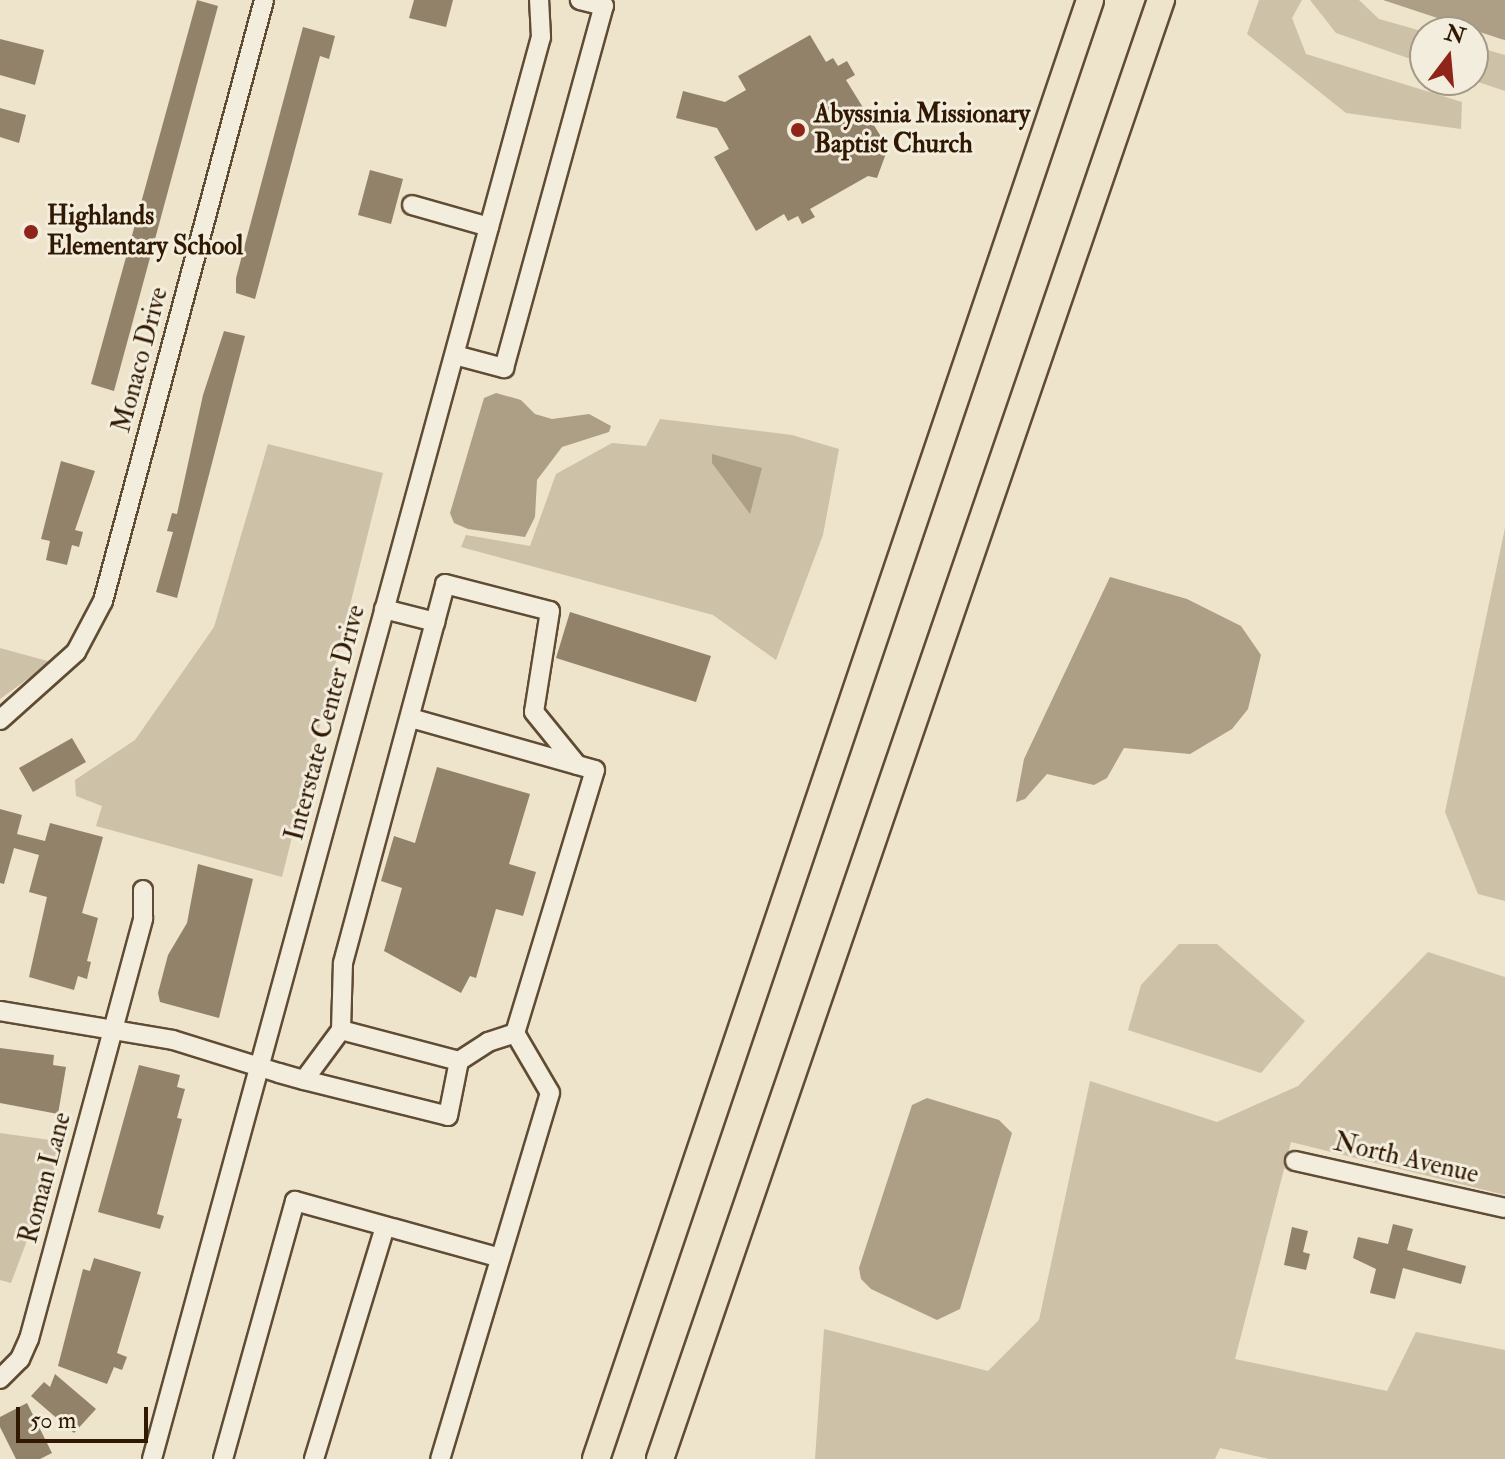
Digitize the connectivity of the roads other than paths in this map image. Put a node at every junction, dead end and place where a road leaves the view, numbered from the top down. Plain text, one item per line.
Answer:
1 (264, 0) edge
2 (539, 0) edge
3 (580, 0) edge
4 (1090, 0) edge
5 (1161, 0) edge
6 (412, 205) dead end
7 (489, 227) junction
8 (455, 355) junction
9 (384, 609) junction
10 (435, 622) junction
11 (411, 718) junction
12 (0, 720) edge
13 (577, 765) junction
14 (143, 890) dead end
15 (0, 1011) edge
16 (113, 1030) junction
17 (341, 1030) junction
18 (515, 1033) junction
19 (459, 1061) junction
20 (260, 1065) junction
21 (304, 1080) junction
22 (1295, 1161) dead end
23 (1505, 1208) edge
24 (385, 1227) junction
25 (500, 1258) junction
26 (0, 1379) edge
27 (152, 1459) edge
28 (223, 1459) edge
29 (314, 1459) edge
30 (440, 1459) edge
31 (596, 1459) edge
32 (660, 1459) edge

1 - 12 street, Monaco Drive
2 - 7 street, Interstate Center Drive
3 - 8 street
4 - 31 highway
5 - 32 highway
6 - 7 street
7 - 8 street, Interstate Center Drive
8 - 9 street, Interstate Center Drive
9 - 10 street
9 - 20 street, Interstate Center Drive
10 - 11 street
10 - 13 street
11 - 13 street
11 - 17 street
13 - 18 street
14 - 16 street, Roman Lane
15 - 16 street
16 - 20 street
16 - 26 street, Roman Lane
17 - 19 street
17 - 21 street
18 - 19 street
18 - 25 street
19 - 21 street
20 - 21 street
20 - 27 street, Interstate Center Drive
22 - 23 street, North Avenue
24 - 25 street
24 - 28 street
24 - 29 street
25 - 30 street

